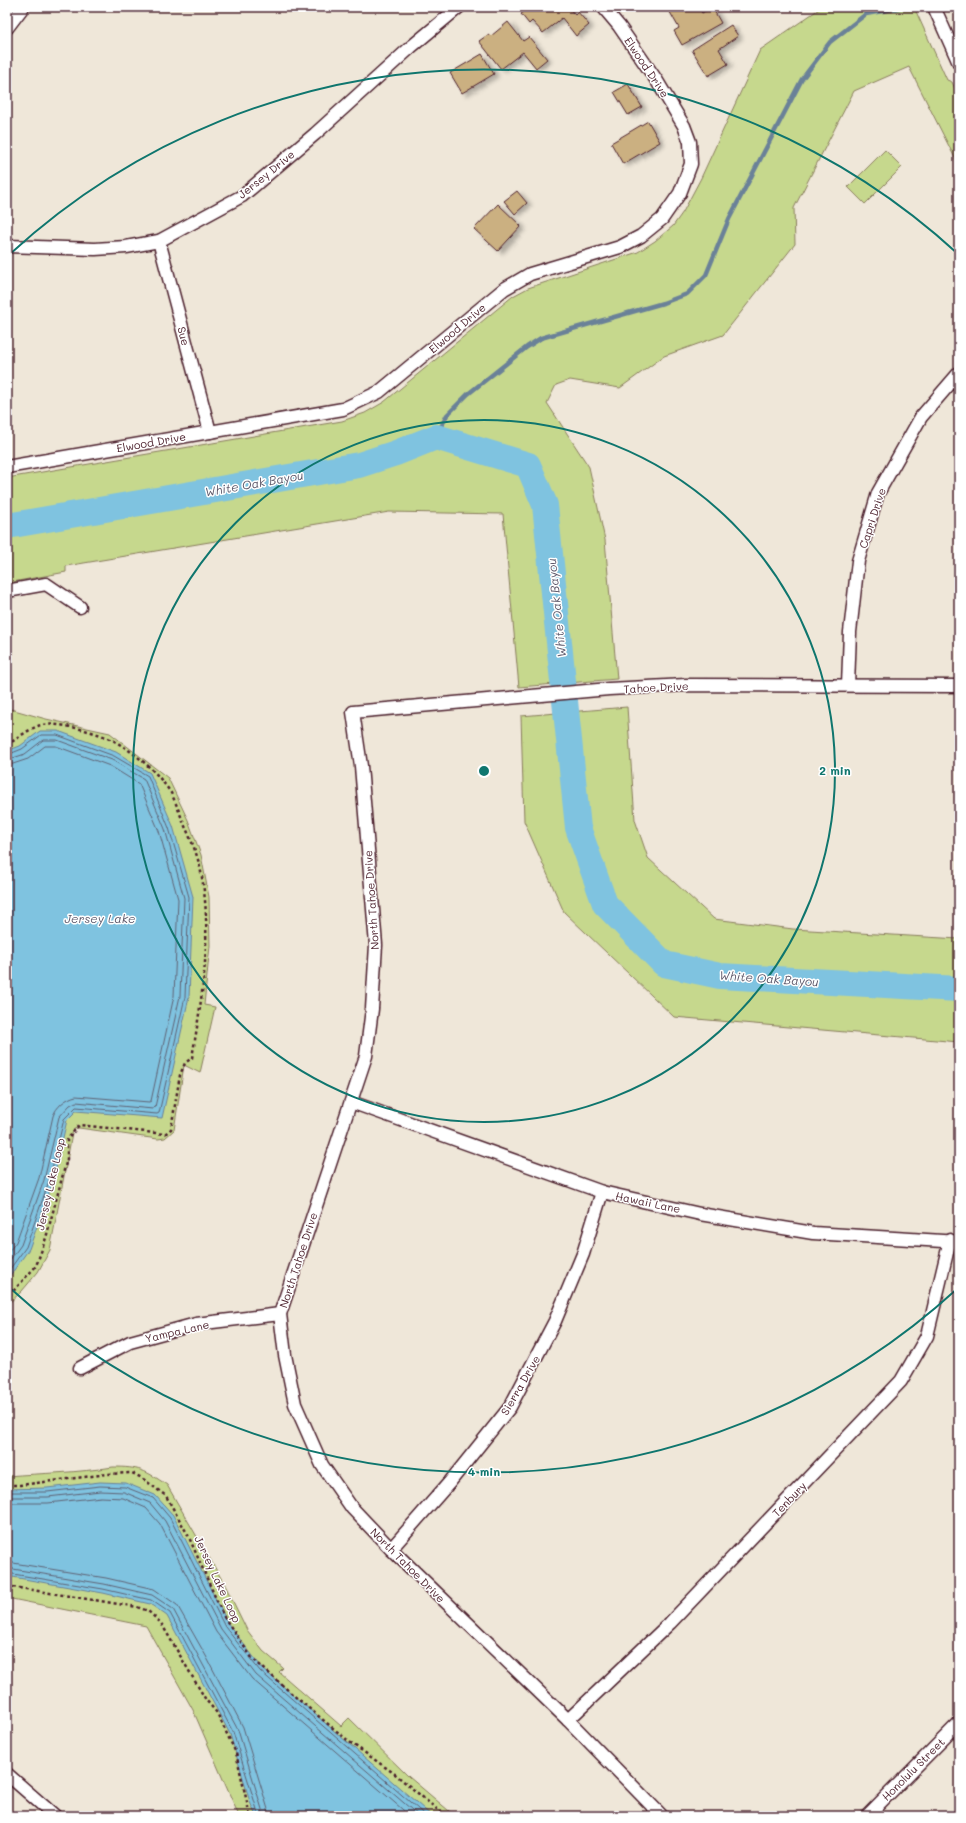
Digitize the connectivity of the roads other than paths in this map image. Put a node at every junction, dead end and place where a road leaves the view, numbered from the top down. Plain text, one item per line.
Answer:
1 (23, 7) edge
2 (459, 7) edge
3 (603, 7) edge
4 (934, 7) edge
5 (7, 28) edge
6 (959, 63) edge
7 (159, 241) junction
8 (7, 246) edge
9 (959, 373) edge
10 (210, 432) junction
11 (7, 467) edge
12 (7, 591) edge
13 (80, 607) dead end
14 (848, 685) junction
15 (959, 686) edge
16 (353, 712) joint
17 (351, 1102) junction
18 (602, 1192) junction
19 (955, 1241) edge
20 (280, 1314) junction
21 (80, 1368) dead end
22 (391, 1549) junction
23 (568, 1720) junction
24 (959, 1722) edge
25 (7, 1774) edge
26 (55, 1816) edge
27 (662, 1816) edge
28 (867, 1816) edge

1 - 5 street
2 - 7 street, Jersey Drive
3 - 10 street, Elwood Drive
4 - 6 street
7 - 8 street, Jersey Drive
7 - 10 street, Sue
9 - 14 street, Capri Drive
10 - 11 street, Elwood Drive
12 - 13 street
14 - 15 street, Tahoe Drive
14 - 16 street, Tahoe Drive
16 - 17 street, North Tahoe Drive
17 - 18 street, Hawaii Lane
17 - 20 street, North Tahoe Drive
18 - 19 street, Hawaii Lane
18 - 22 street, Sierra Drive
19 - 23 street, Tenbury
20 - 21 street, Yampa Lane
20 - 22 street, North Tahoe Drive
22 - 23 street, North Tahoe Drive
23 - 27 street, North Tahoe Drive
24 - 28 street, Honolulu Street
25 - 26 street

